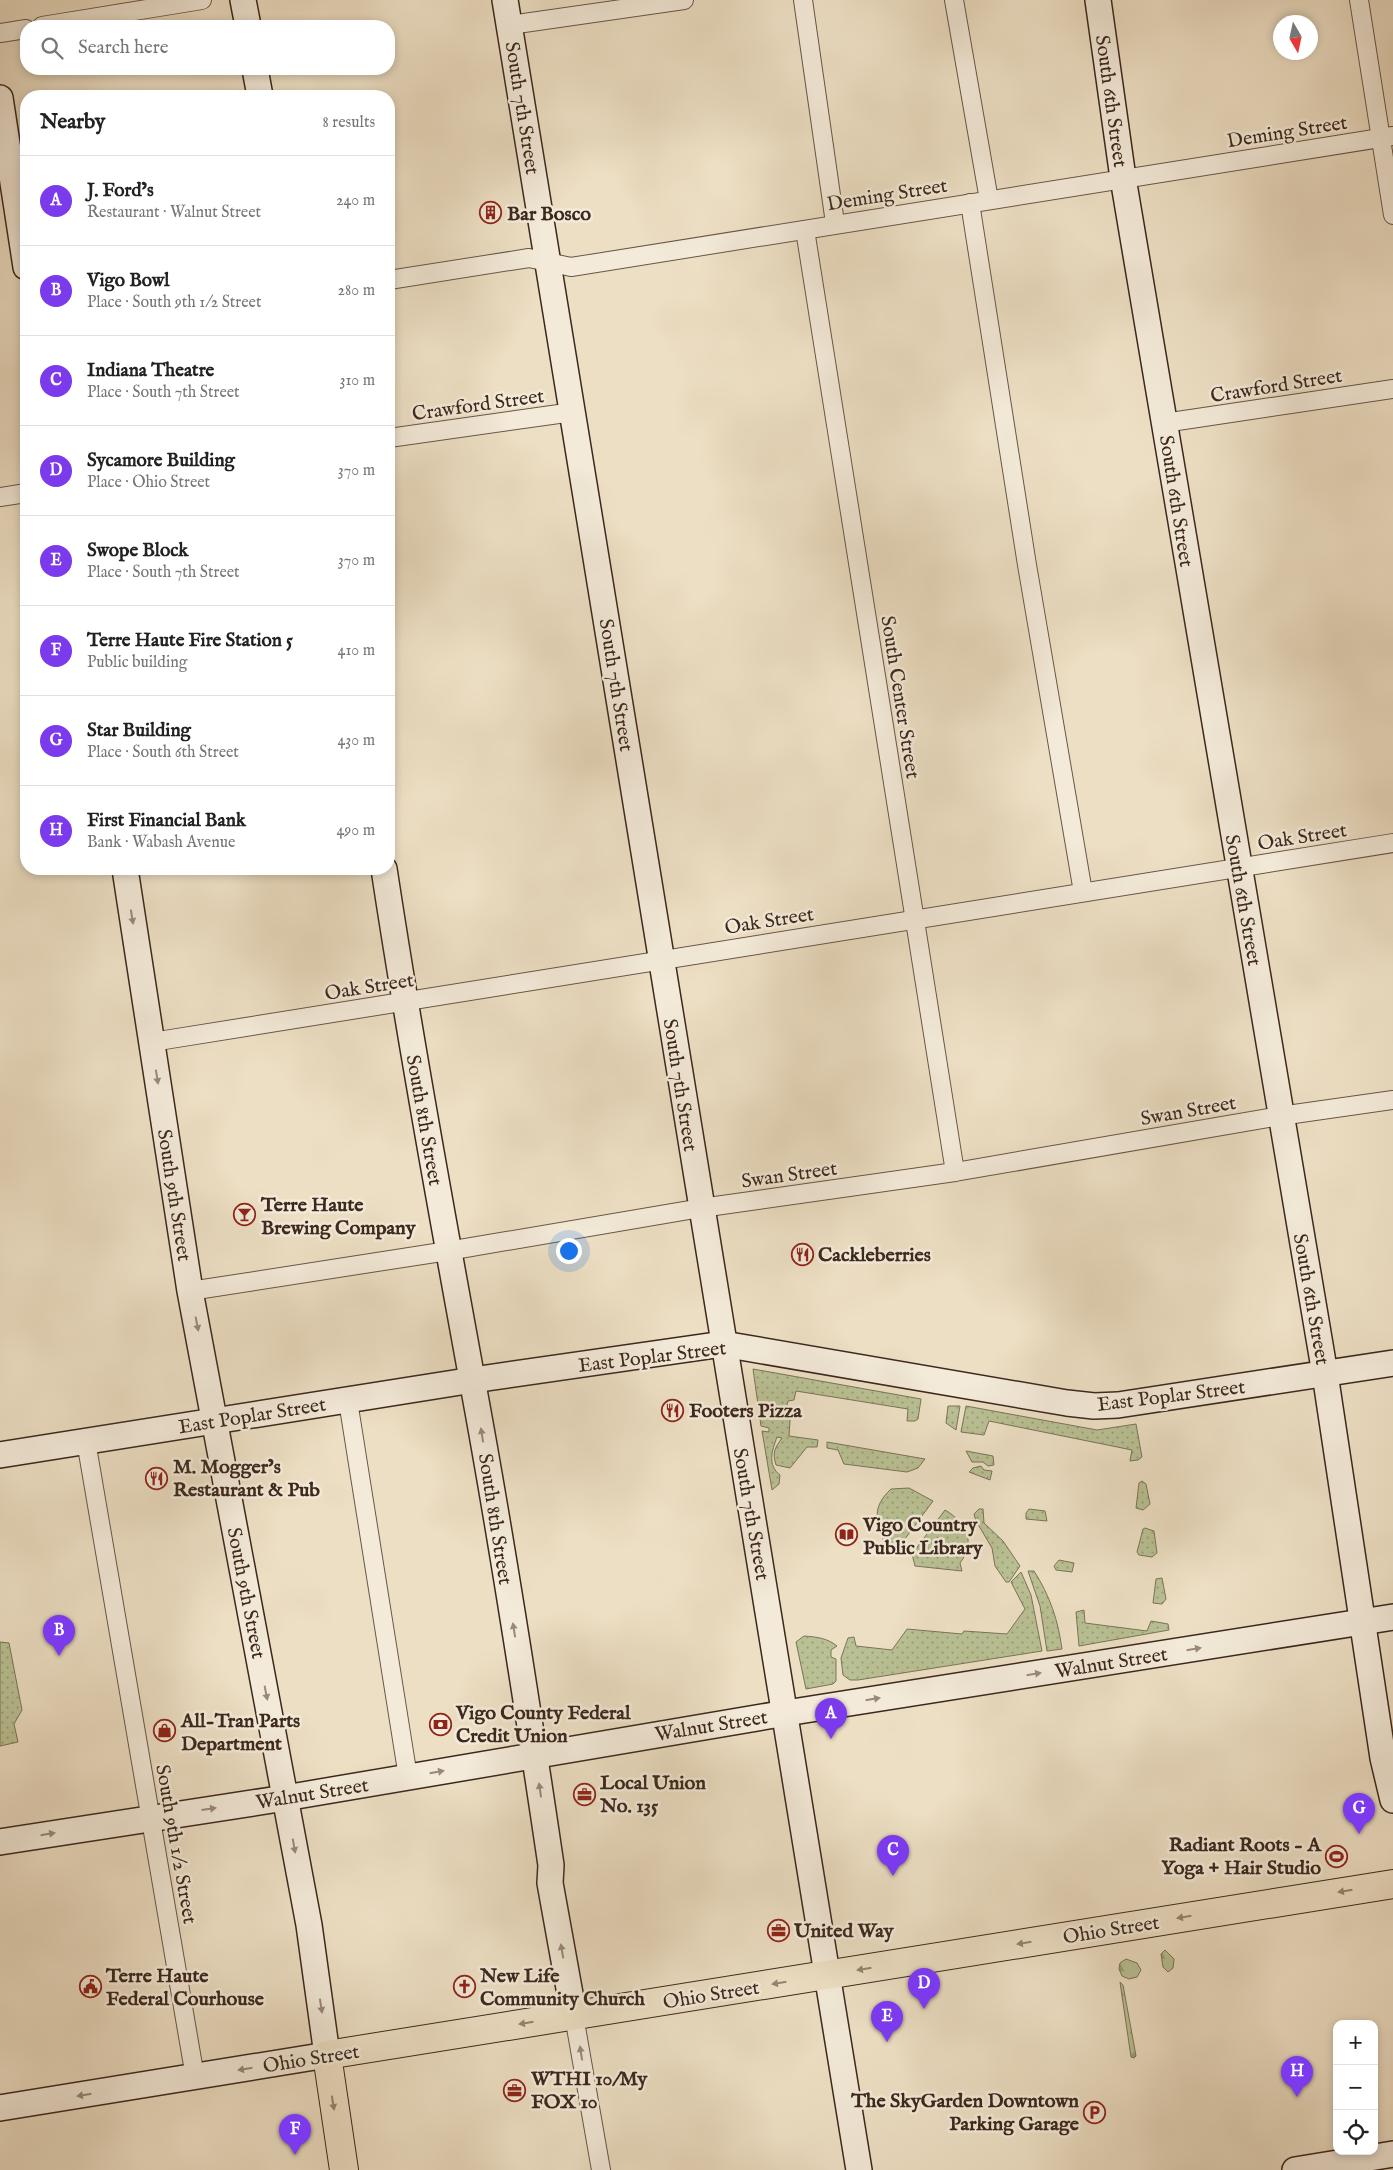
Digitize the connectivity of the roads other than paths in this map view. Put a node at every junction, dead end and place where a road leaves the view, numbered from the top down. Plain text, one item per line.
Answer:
1 (202, 0) edge
2 (243, 0) edge
3 (505, 0) edge
4 (684, 0) edge
5 (803, 0) edge
6 (954, 0) edge
7 (1098, 0) edge
8 (1360, 0) edge
9 (79, 20) edge
10 (247, 20) edge
11 (510, 25) junction
12 (20, 30) edge
13 (0, 33) edge
14 (256, 75) edge
15 (259, 90) edge
16 (0, 98) edge
17 (1387, 137) edge
18 (1123, 178) junction
19 (989, 200) junction
20 (970, 203) junction
21 (1393, 215) edge
22 (835, 224) junction
23 (20, 228) edge
24 (805, 230) junction
25 (549, 262) junction
26 (395, 279) edge
27 (1393, 389) edge
28 (573, 412) junction
29 (1164, 424) junction
30 (395, 437) edge
31 (20, 494) edge
32 (0, 497) edge
33 (1393, 843) edge
34 (1238, 868) junction
35 (126, 875) edge
36 (385, 875) edge
37 (1083, 892) junction
38 (914, 919) junction
39 (660, 959) junction
40 (404, 1002) junction
41 (152, 1042) junction
42 (1393, 1100) edge
43 (1280, 1116) junction
44 (955, 1172) junction
45 (701, 1208) junction
46 (448, 1251) junction
47 (190, 1290) junction
48 (723, 1344) junction
49 (1393, 1362) edge
50 (1325, 1374) junction
51 (473, 1380) junction
52 (348, 1401) junction
53 (215, 1421) junction
54 (86, 1441) junction
55 (0, 1454) edge
56 (1393, 1618) edge
57 (1362, 1622) junction
58 (786, 1713) junction
59 (535, 1755) junction
60 (408, 1777) junction
61 (285, 1798) junction
62 (1393, 1800) edge
63 (150, 1817) junction
64 (0, 1842) edge
65 (1393, 1884) edge
66 (827, 1975) junction
67 (574, 2016) junction
68 (327, 2055) junction
69 (195, 2077) junction
70 (0, 2108) edge
71 (1393, 2154) edge
72 (344, 2170) edge
73 (600, 2170) edge
74 (859, 2170) edge
75 (1295, 2170) edge

1 - 9 street
2 - 10 street
3 - 11 street, South 7th Street
4 - 11 street
5 - 22 street
6 - 19 street
7 - 18 street, South 6th Street
8 - 17 street
11 - 25 street, South 7th Street
12 - 13 street
14 - 15 street
16 - 23 street
17 - 18 street, Deming Street
17 - 21 street
18 - 19 street, Deming Street
18 - 29 street, South 6th Street
19 - 20 street, Deming Street
20 - 22 street, Deming Street
20 - 37 street
22 - 24 street, Deming Street
24 - 25 street, Deming Street
24 - 38 street, South Center Street
25 - 26 street, Deming Street
25 - 28 street, South 7th Street
27 - 29 street, Crawford Street
28 - 30 street, Crawford Street
28 - 39 street, South 7th Street
29 - 34 street, South 6th Street
31 - 32 street
33 - 34 street, Oak Street
34 - 37 street, Oak Street
34 - 43 street, South 6th Street
35 -> 41 street, South 9th Street
36 - 40 street, South 8th Street
37 - 38 street, Oak Street
38 - 39 street, Oak Street
38 - 44 street, South Center Street
39 - 40 street, Oak Street
39 - 45 street, South 7th Street
40 - 41 street, Oak Street
40 - 46 street, South 8th Street
41 -> 47 street, South 9th Street
42 - 43 street, Swan Street
43 - 44 street, Swan Street
43 - 50 street, South 6th Street
44 - 45 street, Swan Street
45 - 46 street, Swan Street
45 - 48 street, South 7th Street
46 - 47 street, Swan Street
46 - 51 street, South 8th Street
47 -> 53 street, South 9th Street
48 - 50 street, East Poplar Street
48 - 51 street, East Poplar Street
48 - 58 street, South 7th Street
49 - 50 street, East Poplar Street
50 - 57 street, South 6th Street
51 - 52 street, East Poplar Street
59 -> 51 street, South 8th Street
52 - 53 street, East Poplar Street
52 - 60 street
53 - 54 street, East Poplar Street
53 -> 61 street, South 9th Street
54 - 55 street, East Poplar Street
54 - 63 street, South 9th 1/2 Street
56 - 57 street, Walnut Street
58 -> 57 street, Walnut Street
57 - 62 street, South 6th Street
58 - 59 street, Walnut Street
58 - 66 street, South 7th Street
60 -> 59 street, Walnut Street
67 -> 59 street, South 8th Street
60 - 61 street, Walnut Street
63 -> 61 street, Walnut Street
61 -> 68 street, South 9th Street
64 -> 63 street, Walnut Street
63 - 69 street, South 9th 1/2 Street
65 -> 66 main road, Ohio Street
66 -> 67 main road, Ohio Street
66 - 74 street, South 7th Street
67 -> 68 main road, Ohio Street
73 -> 67 street, South 8th Street
68 -> 69 street, Ohio Street
68 -> 72 main road, South 9th Street
69 -> 70 street, Ohio Street
71 - 75 street

